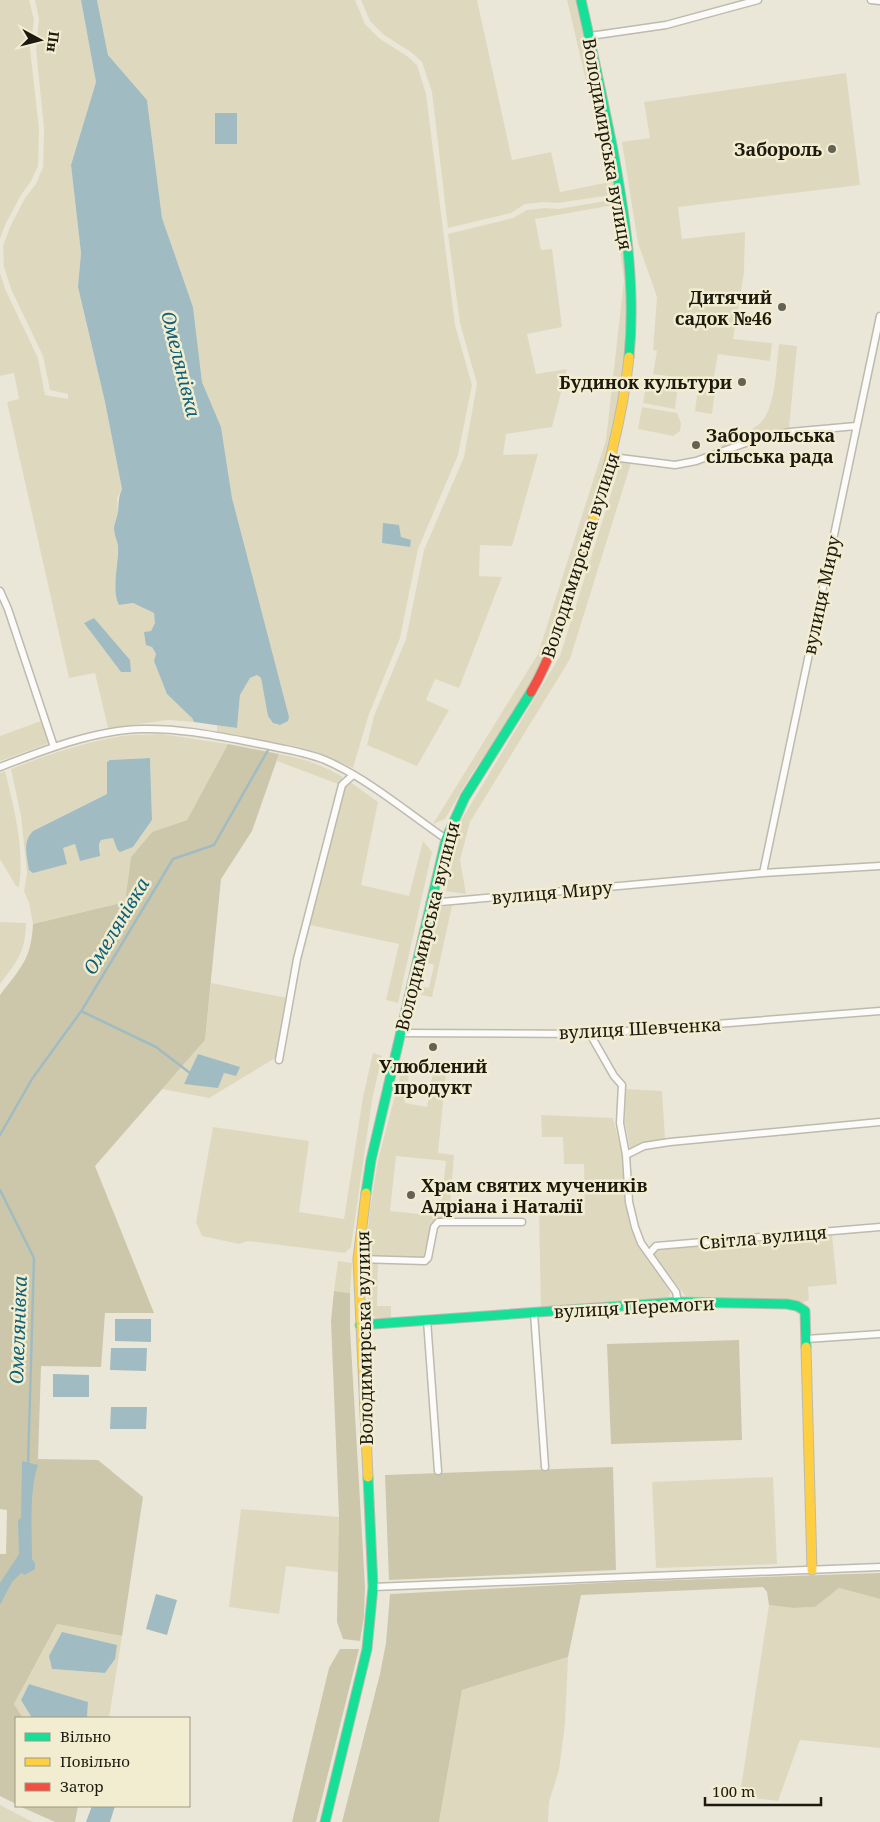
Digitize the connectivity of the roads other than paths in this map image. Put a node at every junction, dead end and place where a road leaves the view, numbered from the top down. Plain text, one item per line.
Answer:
1 (581, 0) edge
2 (758, 0) edge
3 (871, 0) edge
4 (880, 1) edge
5 (590, 36) junction
6 (880, 316) edge
7 (856, 426) junction
8 (612, 456) junction
9 (0, 591) edge
10 (54, 747) junction
11 (0, 767) edge
12 (353, 775) junction
13 (446, 839) junction
14 (880, 866) edge
15 (763, 873) junction
16 (430, 902) junction
17 (880, 1011) edge
18 (400, 1033) junction
19 (590, 1034) junction
20 (279, 1060) dead end
21 (880, 1122) edge
22 (626, 1155) junction
23 (522, 1222) dead end
24 (880, 1227) edge
25 (649, 1254) junction
26 (358, 1259) junction
27 (678, 1302) junction
28 (534, 1313) junction
29 (427, 1320) junction
30 (360, 1325) junction
31 (880, 1334) edge
32 (806, 1339) junction
33 (545, 1467) dead end
34 (438, 1471) dead end
35 (880, 1567) edge
36 (812, 1570) junction
37 (373, 1587) junction
38 (324, 1822) edge

1 - 5 main road, Володимирська вулиця
2 - 5 street
3 - 4 street
5 - 8 main road, Володимирська вулиця
6 - 7 street, вулиця Миру
7 - 8 street
7 - 15 street, вулиця Миру
8 - 13 main road, Володимирська вулиця
9 - 10 street
10 - 11 street
10 - 12 street
12 - 13 street
12 - 20 street
13 - 16 main road, Володимирська вулиця
14 - 15 street, вулиця Миру
15 - 16 street, вулиця Миру
16 - 18 main road, Володимирська вулиця
17 - 19 street, вулиця Шевченка
18 - 19 street, вулиця Шевченка
18 - 26 main road, Володимирська вулиця
19 - 22 street
21 - 22 street
22 - 25 street
23 - 26 street
24 - 25 street, Світла вулиця
25 - 27 street
26 - 30 main road, Володимирська вулиця
27 - 28 main road, вулиця Перемоги
27 - 32 main road, вулиця Перемоги
28 - 29 main road, вулиця Перемоги
28 - 33 street
29 - 30 main road, вулиця Перемоги
29 - 34 street
30 - 37 main road, Володимирська вулиця
31 - 32 street
32 - 36 main road
35 - 36 street
36 - 37 street
37 - 38 main road, Володимирська вулиця

